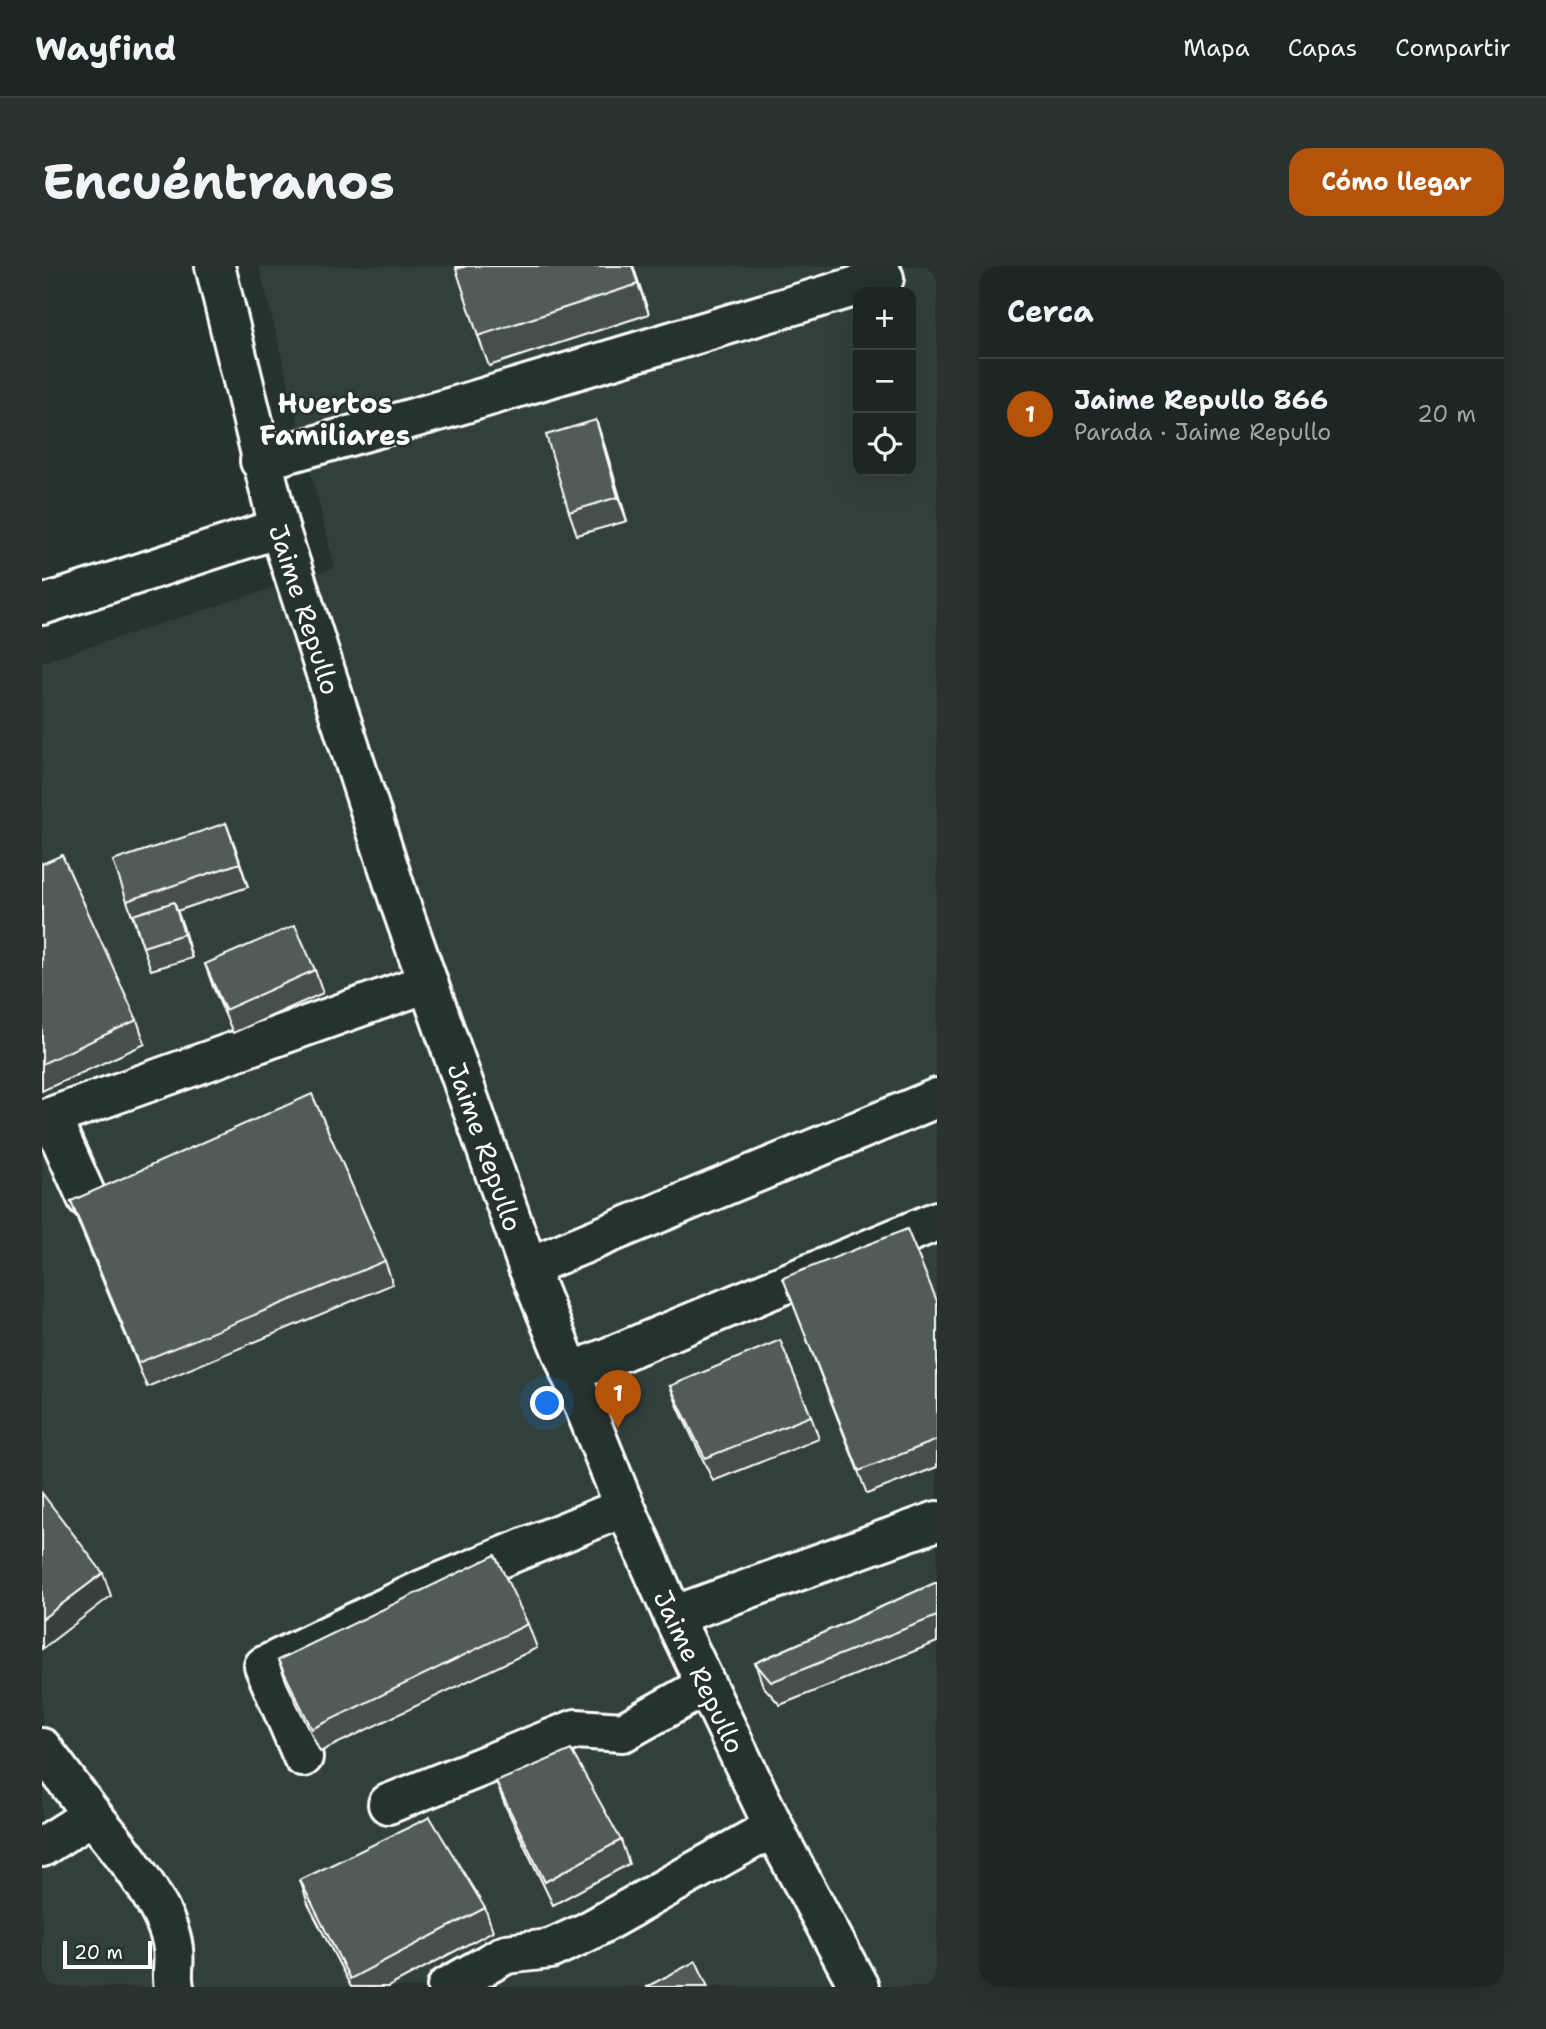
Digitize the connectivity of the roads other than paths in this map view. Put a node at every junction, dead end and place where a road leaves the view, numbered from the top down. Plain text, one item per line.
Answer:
1 (215, 266) edge
2 (884, 278) dead end
3 (260, 461) junction
4 (279, 528) junction
5 (42, 605) edge
6 (428, 983) junction
7 (937, 1098) edge
8 (46, 1119) edge
9 (87, 1198) edge
10 (937, 1221) edge
11 (528, 1267) junction
12 (570, 1373) junction
13 (625, 1507) junction
14 (937, 1521) edge
15 (673, 1616) junction
16 (705, 1686) junction
17 (42, 1748) edge
18 (303, 1757) dead end
19 (388, 1804) dead end
20 (92, 1815) junction
21 (774, 1827) junction
22 (42, 1847) edge
23 (174, 1987) edge
24 (447, 1987) edge
25 (859, 1987) edge

1 - 3 street, Jaime Repullo
2 - 3 street
3 - 4 street, Jaime Repullo
4 - 5 street
4 - 6 street, Jaime Repullo
6 - 8 street
6 - 11 street, Jaime Repullo
7 - 11 street
8 - 9 street
10 - 12 street
11 - 12 street, Jaime Repullo
12 - 13 street, Jaime Repullo
13 - 15 street, Jaime Repullo
13 - 18 street
14 - 15 street
15 - 16 street, Jaime Repullo
16 - 19 street
16 - 21 street, Jaime Repullo
17 - 20 street
20 - 22 street
20 - 23 street
21 - 24 street
21 - 25 street, Jaime Repullo

